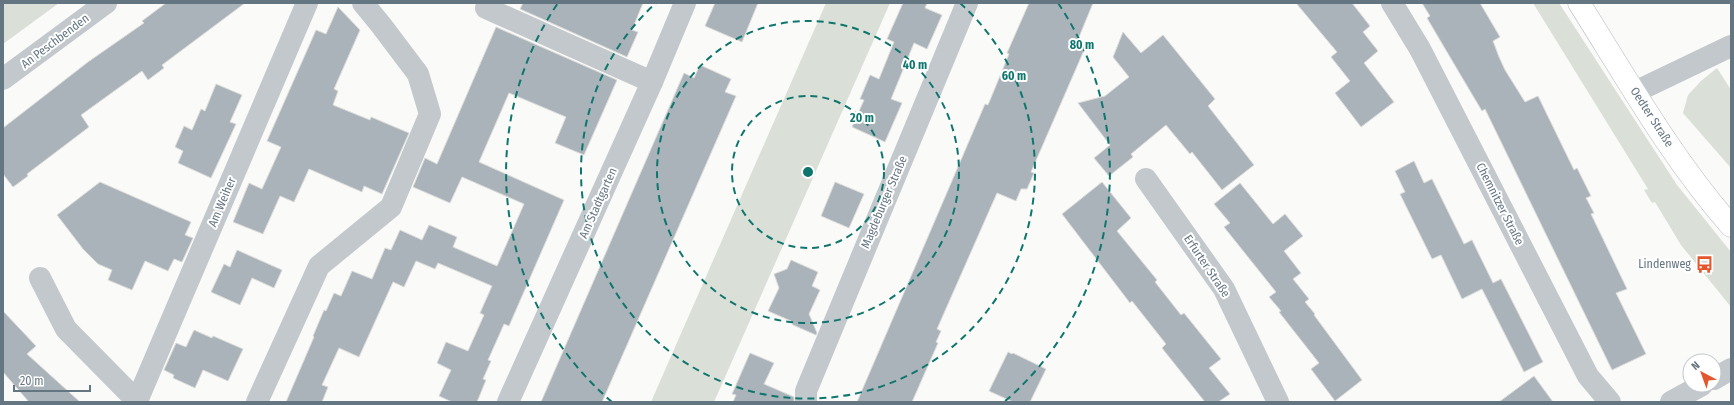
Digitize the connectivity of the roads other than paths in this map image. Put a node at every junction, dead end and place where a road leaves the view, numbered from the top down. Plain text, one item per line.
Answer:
1 (106, 3) edge
2 (307, 3) edge
3 (363, 3) edge
4 (686, 3) edge
5 (967, 3) edge
6 (1392, 3) edge
7 (1580, 3) edge
8 (486, 8) dead end
9 (1731, 46) edge
10 (3, 79) edge
11 (652, 82) junction
12 (1635, 92) junction
13 (1146, 179) dead end
14 (1731, 226) edge
15 (40, 278) dead end
16 (1731, 369) edge
17 (1722, 374) edge
18 (1687, 393) edge
19 (137, 401) edge
20 (257, 402) edge
21 (508, 402) edge
22 (806, 402) edge
23 (1278, 402) edge
24 (1610, 402) edge
25 (1671, 402) edge

1 - 10 street, An Peschbenden
2 - 19 street, Am Weiher
3 - 20 street
4 - 11 street, Am Stadtgarten
5 - 22 street, Magdeburger Straße
6 - 24 street, Chemnitzer Straße
7 - 12 main road, Oedter Straße
8 - 11 street
9 - 12 street
11 - 21 street, Am Stadtgarten
12 - 14 main road, Oedter Straße
13 - 23 street, Erfurter Straße
15 - 19 street, Am Weiher
16 - 17 street
18 - 25 street

